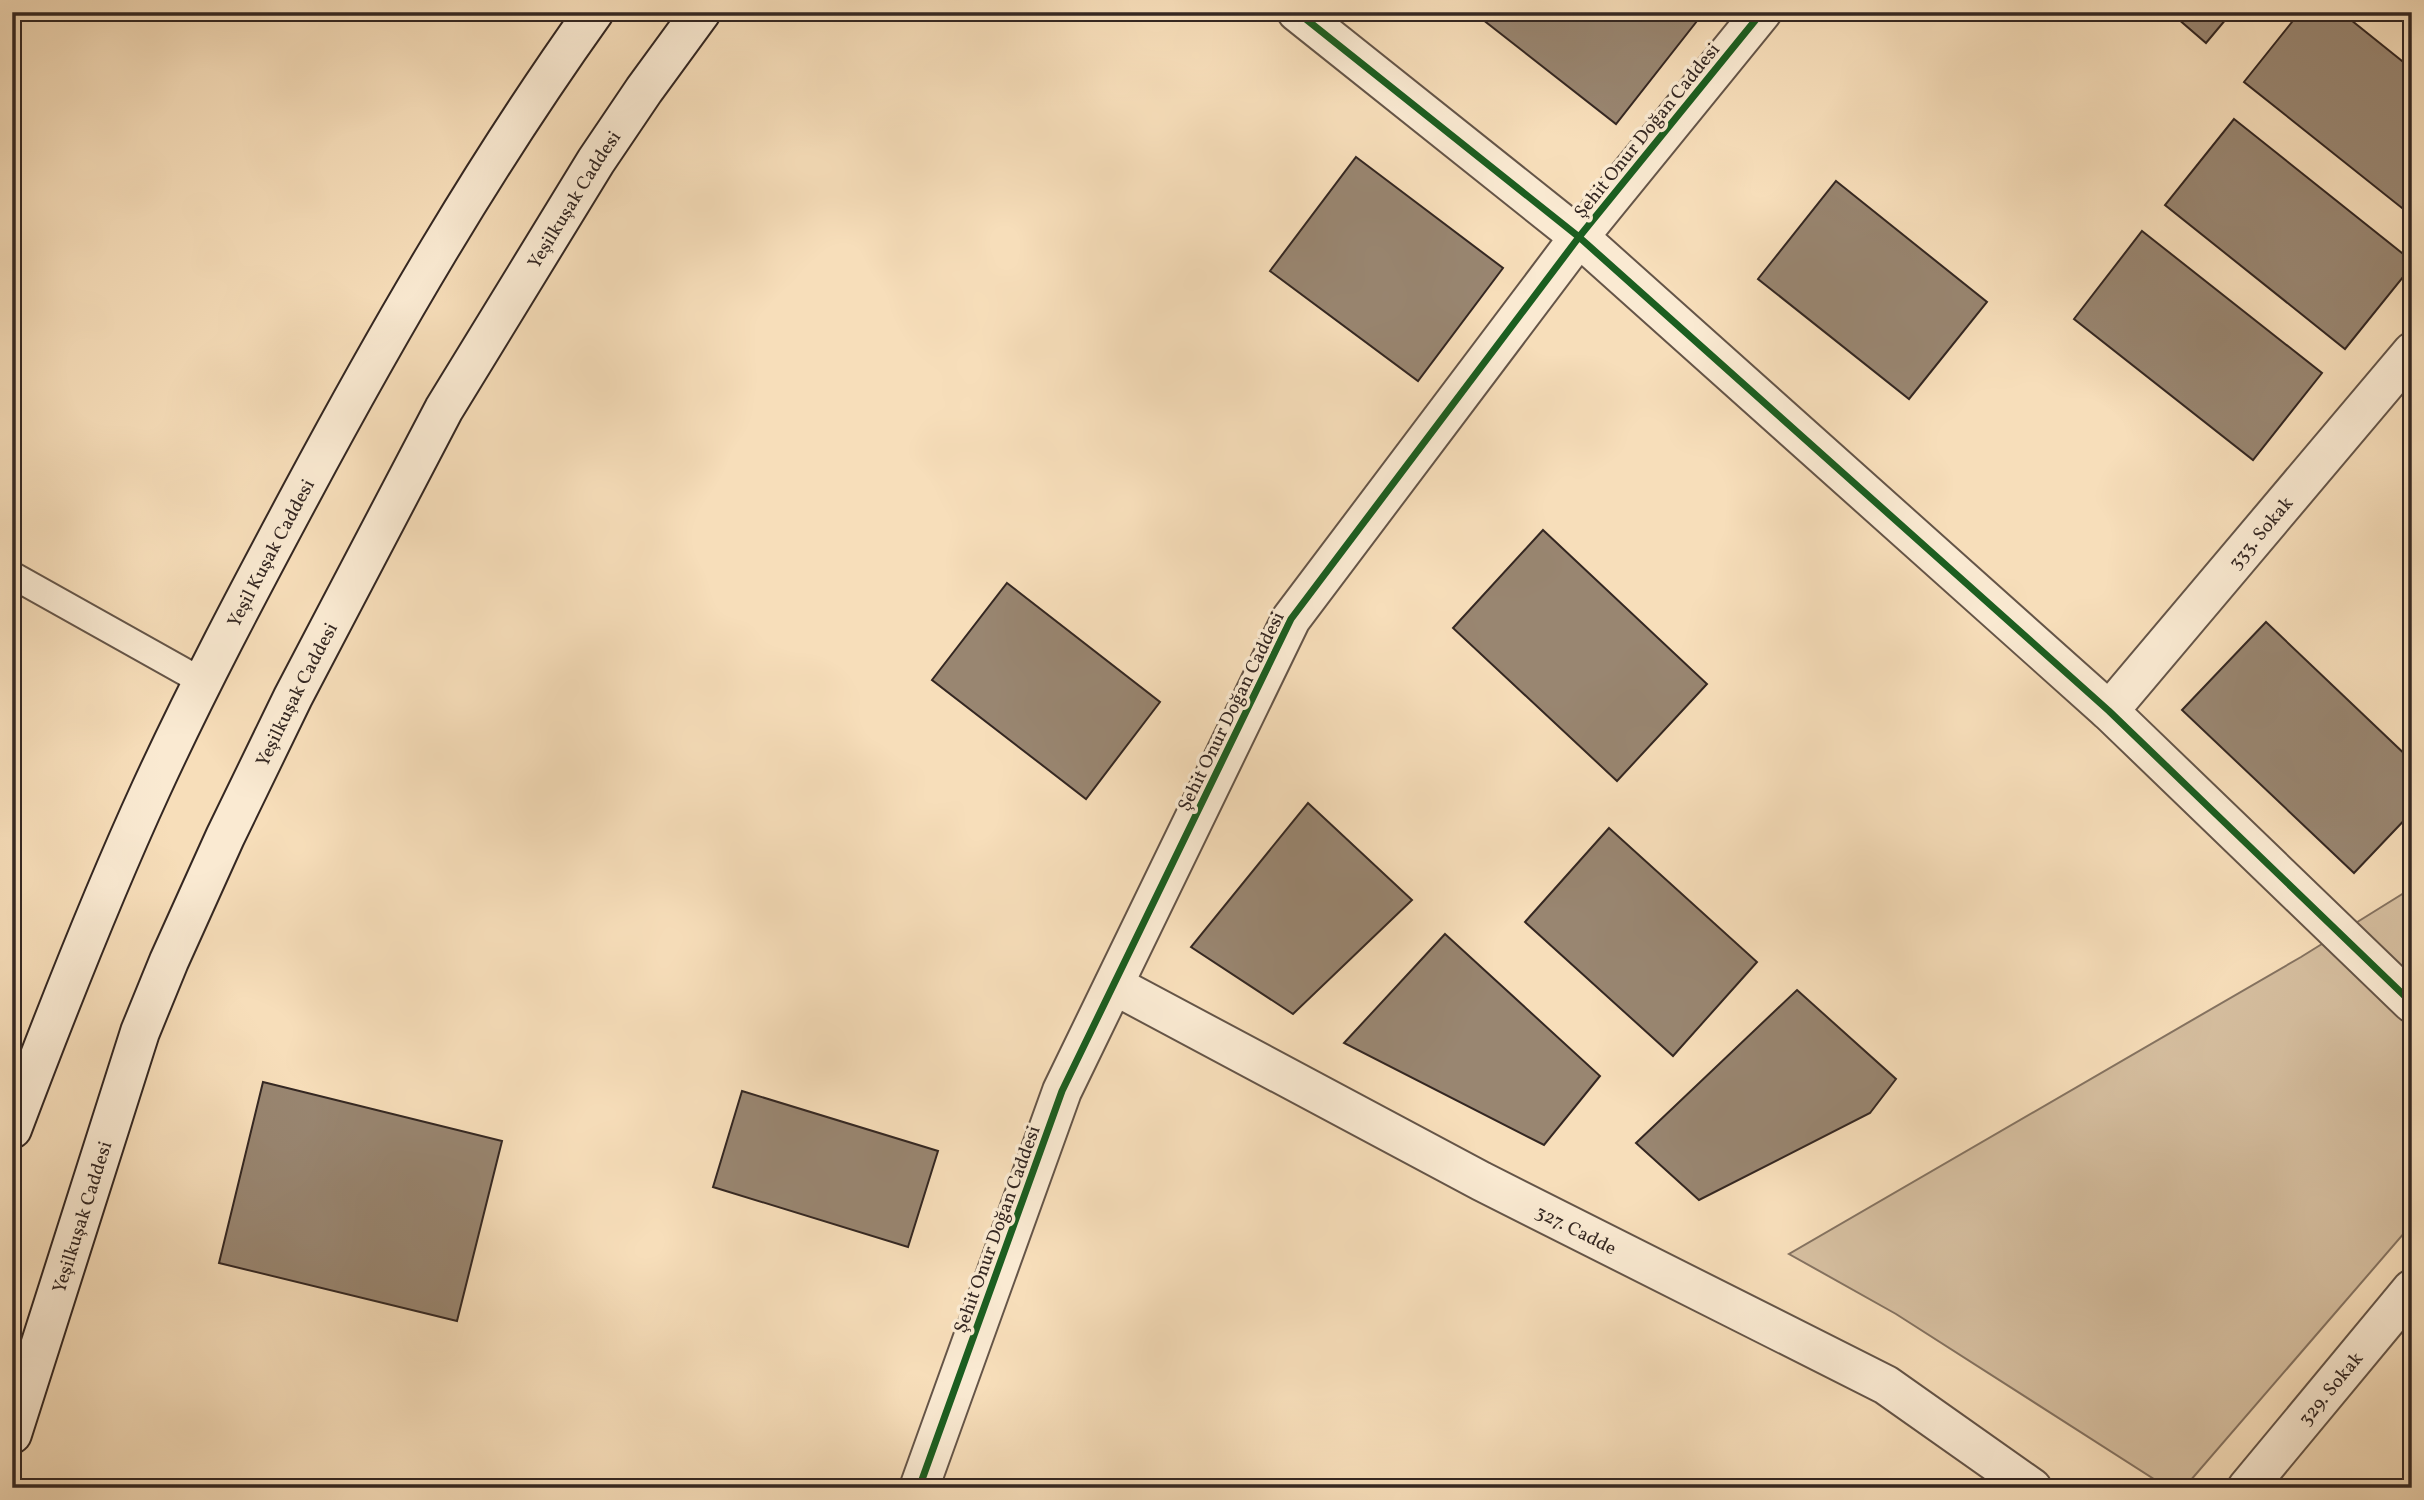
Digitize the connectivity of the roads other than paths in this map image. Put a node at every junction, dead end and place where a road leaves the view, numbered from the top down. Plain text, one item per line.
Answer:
1 (594, 12) edge
2 (701, 12) edge
3 (1297, 12) edge
4 (1762, 12) edge
5 (1579, 237) junction
6 (2412, 352) edge
7 (12, 575) edge
8 (203, 682) junction
9 (2109, 711) junction
10 (1114, 985) junction
11 (2412, 1003) edge
12 (12, 1129) edge
13 (2412, 1289) edge
14 (12, 1434) edge
15 (919, 1488) edge
16 (2032, 1488) edge
17 (2247, 1488) edge

1 - 8 street, Yeşil Kuşak Caddesi
2 - 14 street, Yeşilkuşak Caddesi
3 - 5 street
4 - 5 street, Şehit Onur Doğan Caddesi
5 - 9 street
5 - 10 street, Şehit Onur Doğan Caddesi
6 - 9 street, 333. Sokak
7 - 8 lane
8 - 12 street, Yeşil Kuşak Caddesi
9 - 11 street
10 - 15 street, Şehit Onur Doğan Caddesi
10 - 16 street, 327. Cadde
13 - 17 street, 329. Sokak

